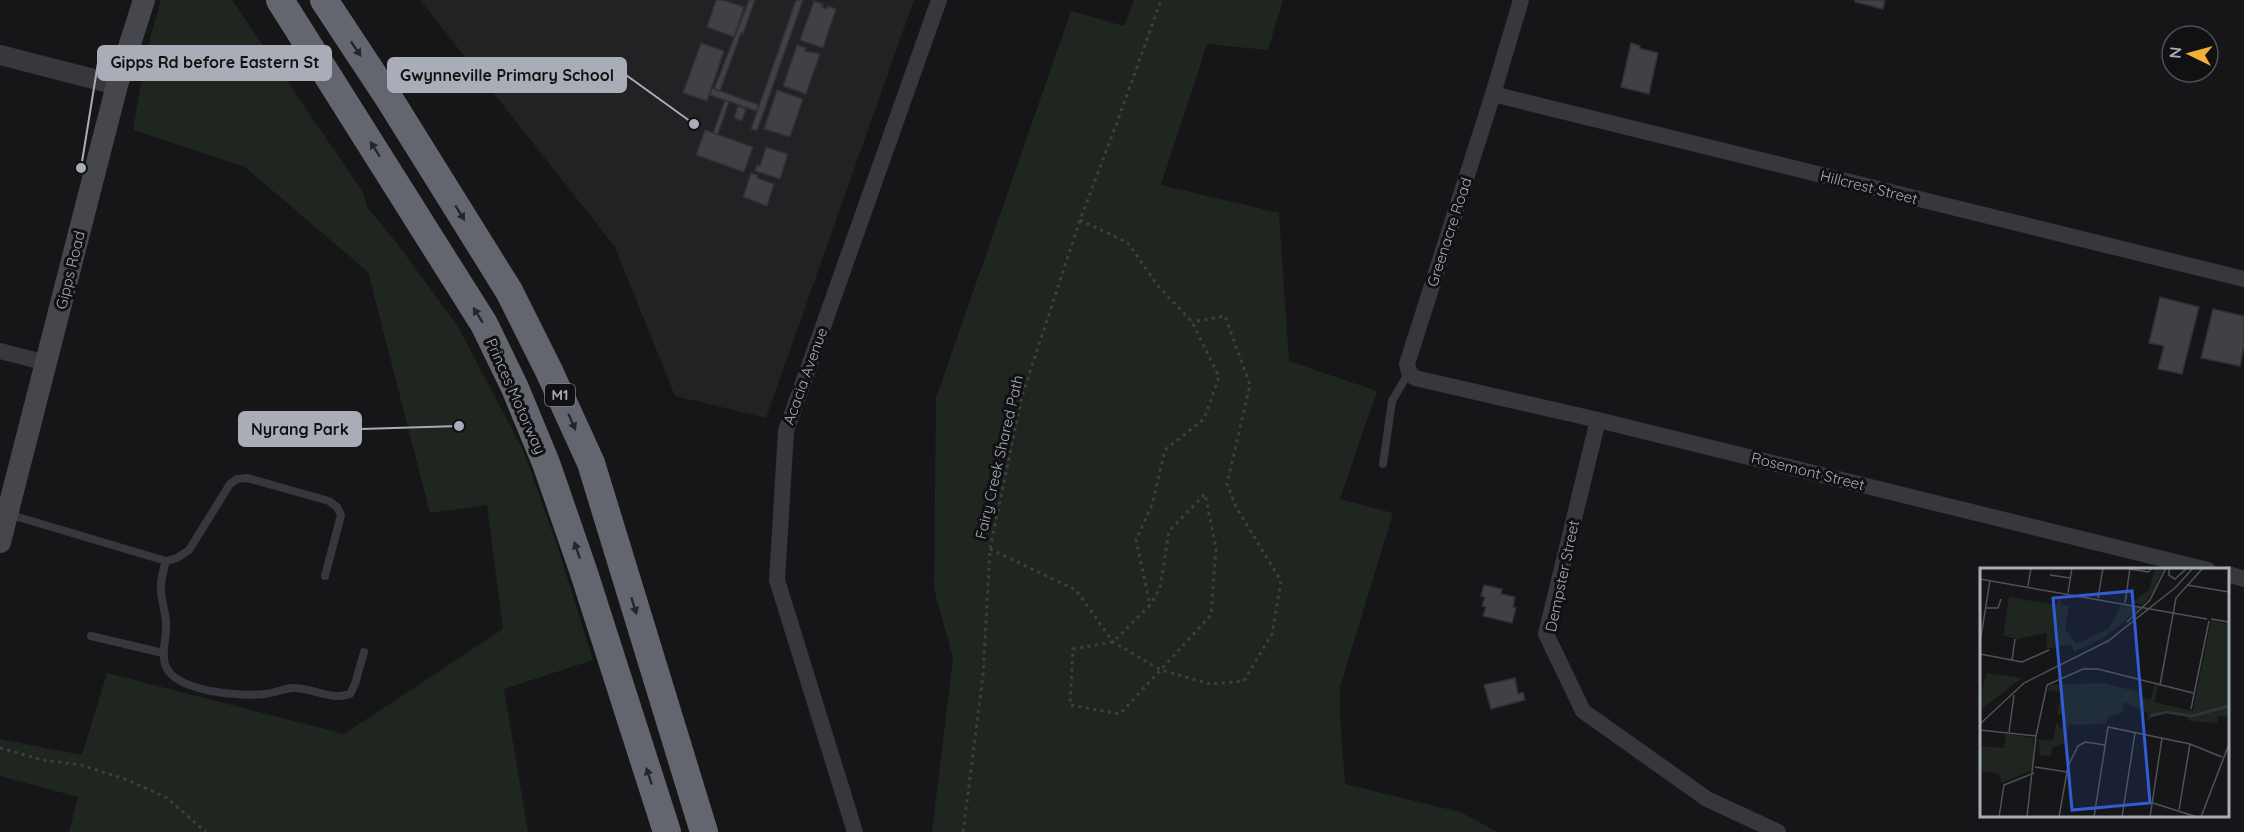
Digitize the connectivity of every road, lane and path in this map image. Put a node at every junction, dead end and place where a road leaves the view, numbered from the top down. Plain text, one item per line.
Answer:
1 (144, 0) edge
2 (269, 0) edge
3 (280, 0) edge
4 (324, 0) edge
5 (939, 0) edge
6 (1161, 0) edge
7 (1521, 0) edge
8 (0, 55) edge
9 (117, 85) junction
10 (1493, 94) junction
11 (348, 105) junction
12 (1080, 220) junction
13 (2244, 279) edge
14 (1192, 322) junction
15 (0, 351) edge
16 (46, 363) junction
17 (1409, 372) junction
18 (1598, 420) junction
19 (1383, 464) dead end
20 (7, 514) junction
21 (0, 542) edge
22 (990, 549) junction
23 (166, 561) junction
24 (2200, 568) edge
25 (2229, 574) edge
26 (325, 576) dead end
27 (2244, 579) edge
28 (1150, 605) junction
29 (91, 636) dead end
30 (1113, 642) junction
31 (364, 652) dead end
32 (163, 653) junction
33 (1161, 670) junction
34 (0, 748) edge
35 (206, 832) edge
36 (667, 832) edge
37 (704, 832) edge
38 (855, 832) edge
39 (963, 832) edge
40 (1778, 832) edge

1 - 9 main road, Gipps Road
2 - 11 highway
3 - 11 highway, Princes Motorway / M1
4 -> 37 highway, M1
5 - 38 street, Acacia Avenue
6 - 12 path, Fairy Creek Shared Path
7 - 10 street, Greenacre Road
8 - 9 street
9 - 16 main road, Gipps Road
10 - 13 street, Hillcrest Street
10 - 17 street, Greenacre Road
36 -> 11 highway, Princes Motorway / M1
12 - 14 path
12 - 22 path, Fairy Creek Shared Path
14 - 28 path
14 - 33 path
15 - 16 street
16 - 20 main road, Gipps Road
17 - 18 street, Rosemont Street
17 - 19 lane, Greenacre Road
18 - 24 street, Rosemont Street
18 - 40 street, Dempster Street
20 - 21 main road, Gipps Road
20 - 23 lane
22 - 30 path
22 - 39 path, Fairy Creek Shared Path
23 - 26 lane
23 - 32 lane
25 - 27 street
28 - 30 path
28 - 33 path
29 - 32 lane
30 - 33 path
30 - 33 path
31 - 32 lane
34 - 35 path

